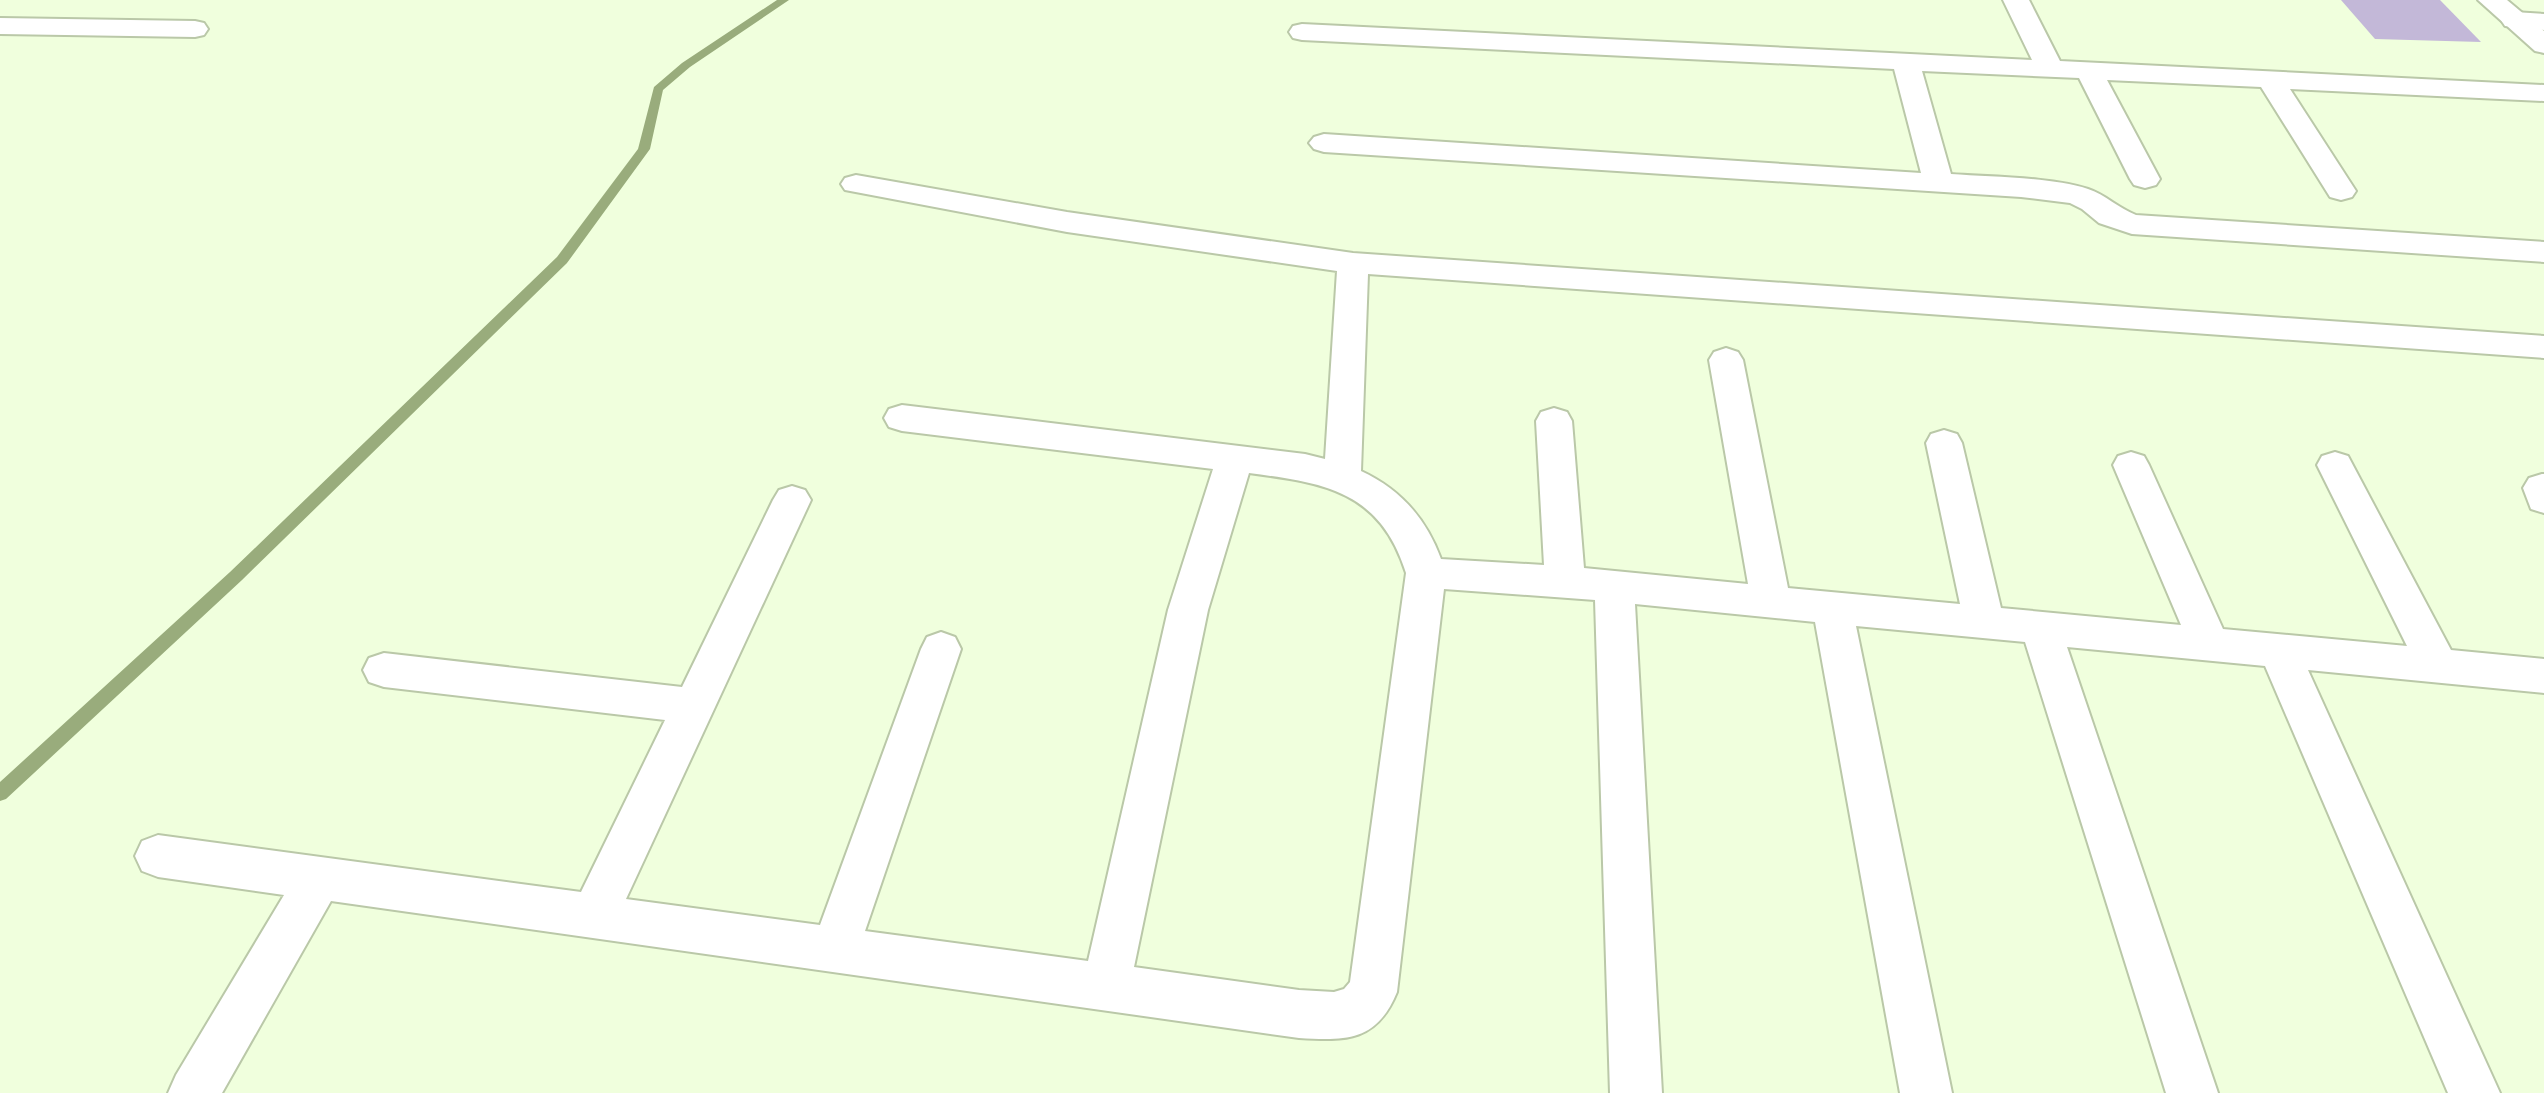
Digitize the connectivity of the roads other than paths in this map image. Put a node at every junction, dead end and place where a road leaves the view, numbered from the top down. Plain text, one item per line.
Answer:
1 (2016, 0) edge
2 (2491, 0) edge
3 (2514, 20) junction
4 (2544, 22) edge
5 (0, 26) edge
6 (195, 29) dead end
7 (1302, 32) dead end
8 (2544, 45) edge
9 (1906, 62) junction
10 (2050, 69) junction
11 (2089, 71) junction
12 (2270, 80) junction
13 (2544, 93) edge
14 (1324, 142) dead end
15 (2145, 179) dead end
16 (1938, 182) junction
17 (856, 184) dead end
18 (2341, 191) dead end
19 (2544, 252) edge
20 (1353, 263) junction
21 (2544, 347) edge
22 (1726, 360) dead end
23 (901, 418) dead end
24 (1554, 421) dead end
25 (1944, 443) dead end
26 (1235, 458) junction
27 (2131, 465) dead end
28 (2335, 465) dead end
29 (1342, 476) junction
30 (2544, 488) edge
31 (2544, 499) edge
32 (792, 500) dead end
33 (1426, 573) junction
34 (1565, 582) junction
35 (1614, 587) junction
36 (1771, 602) junction
37 (1832, 608) junction
38 (1984, 622) junction
39 (2041, 628) junction
40 (2210, 644) junction
41 (941, 649) dead end
42 (2280, 651) junction
43 (2438, 666) junction
44 (384, 670) dead end
45 (2544, 676) edge
46 (695, 706) junction
47 (158, 856) dead end
48 (319, 878) junction
49 (594, 916) junction
50 (835, 950) junction
51 (1106, 987) junction
52 (194, 1093) edge
53 (1636, 1093) edge
54 (1926, 1093) edge
55 (2192, 1093) edge
56 (2474, 1093) edge

1 - 10 street
2 - 3 street
3 - 4 street
3 - 8 street
5 - 6 street
7 - 9 street
9 - 10 street
9 - 16 street
10 - 11 street
11 - 12 street
11 - 15 street
12 - 13 street
12 - 18 street
14 - 16 street
16 - 19 street
17 - 20 street
20 - 21 street
20 - 29 street
22 - 36 street
23 - 26 street
24 - 34 street
25 - 38 street
26 - 29 street
26 - 51 street
27 - 40 street
28 - 43 street
29 - 33 street
30 - 31 street
32 - 46 street
33 - 34 street
33 - 51 street
34 - 35 street
35 - 36 street
35 - 53 street
36 - 37 street
37 - 38 street
37 - 54 street
38 - 39 street
39 - 40 street
39 - 55 street
40 - 42 street
41 - 50 street
42 - 43 street
42 - 56 street
43 - 45 street
44 - 46 street
46 - 49 street
47 - 48 street
48 - 49 street
48 - 52 street
49 - 50 street
50 - 51 street

